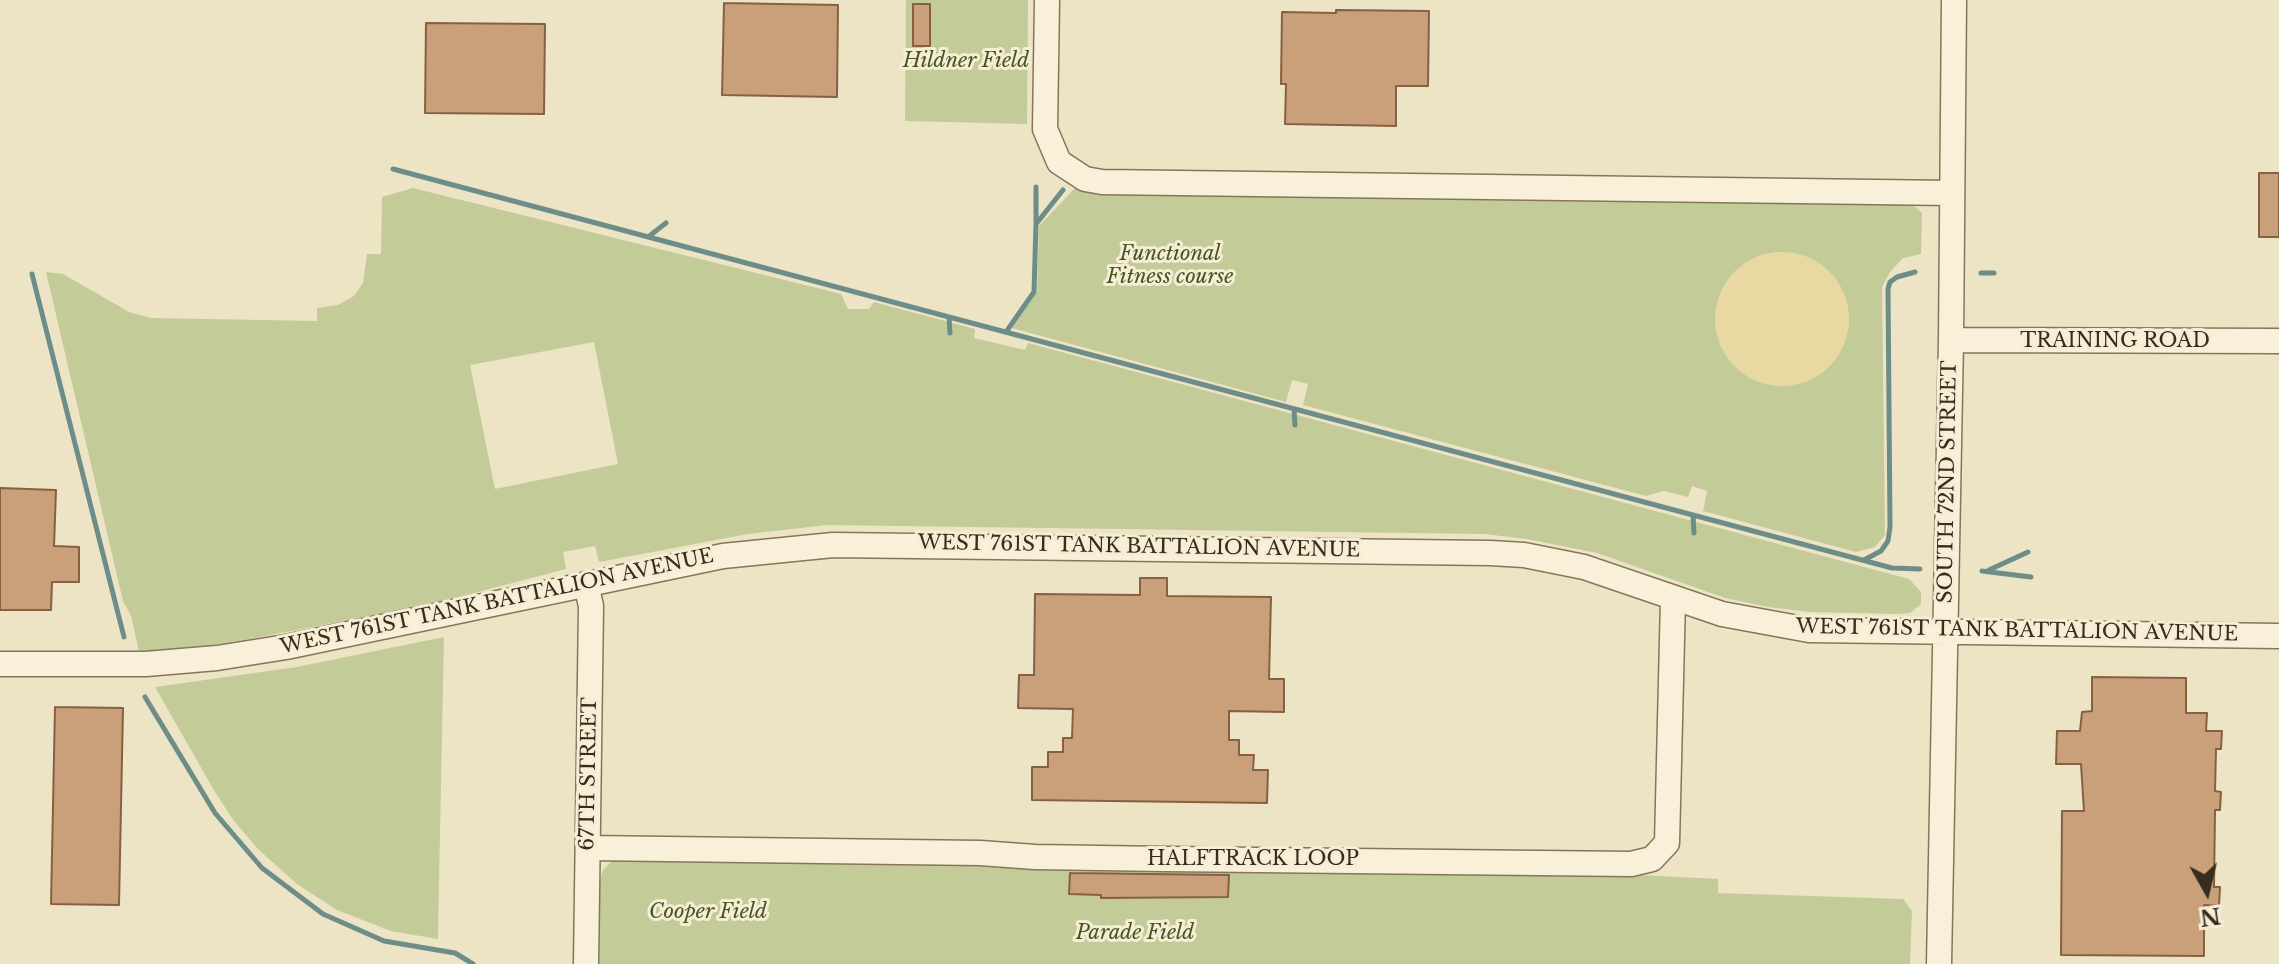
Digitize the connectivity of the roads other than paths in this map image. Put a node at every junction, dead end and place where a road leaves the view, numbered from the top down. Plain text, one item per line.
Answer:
1 (1047, 0) edge
2 (1954, 0) edge
3 (1951, 193) junction
4 (1951, 340) junction
5 (2279, 341) edge
6 (586, 584) junction
7 (1673, 599) junction
8 (1944, 631) junction
9 (2279, 636) edge
10 (0, 664) edge
11 (588, 848) junction
12 (586, 964) edge
13 (1939, 964) edge

1 - 3 street
2 - 3 street, SOUTH 72ND STREET
3 - 4 street, SOUTH 72ND STREET
4 - 5 street, TRAINING ROAD
4 - 8 street, SOUTH 72ND STREET
6 - 7 street, WEST 761ST TANK BATTALION AVENUE
6 - 10 street, WEST 761ST TANK BATTALION AVENUE
6 - 11 street, 67TH STREET
7 - 8 street, WEST 761ST TANK BATTALION AVENUE
7 - 11 street, HALFTRACK LOOP
8 - 9 street, WEST 761ST TANK BATTALION AVENUE
8 - 13 street, SOUTH 72ND STREET
11 - 12 street, 67TH STREET

